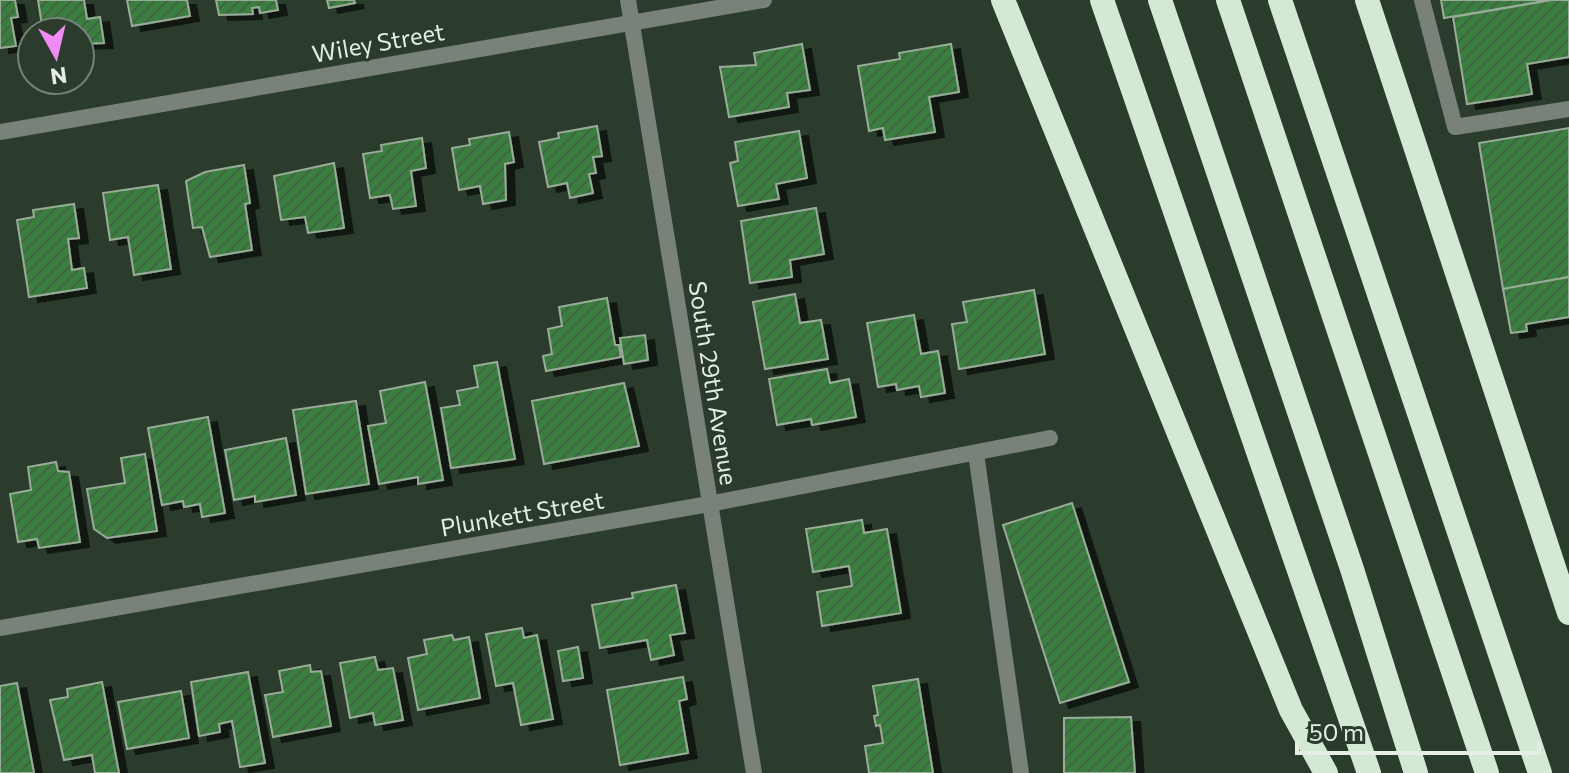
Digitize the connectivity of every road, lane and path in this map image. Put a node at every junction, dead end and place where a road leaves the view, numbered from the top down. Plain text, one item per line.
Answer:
1 (628, 0) edge
2 (764, 0) edge
3 (1003, 0) edge
4 (1102, 0) edge
5 (1160, 0) edge
6 (1228, 0) edge
7 (1280, 0) edge
8 (1367, 0) edge
9 (1422, 0) edge
10 (632, 23) junction
11 (1569, 109) edge
12 (0, 132) edge
13 (1050, 438) dead end
14 (976, 453) junction
15 (709, 504) junction
16 (1569, 613) edge
17 (0, 628) edge
18 (754, 773) edge
19 (1021, 773) edge
20 (1326, 773) edge
21 (1369, 773) edge
22 (1416, 773) edge
23 (1487, 773) edge
24 (1540, 773) edge

1 - 10 street, South 29th Avenue
2 - 10 street, Wiley Street
3 - 20 highway
4 - 21 highway
5 - 22 highway
6 - 23 highway
7 - 24 highway
8 - 16 highway
9 - 11 street
10 - 12 street, Wiley Street
10 - 15 street, South 29th Avenue
13 - 14 street, Plunkett Street
14 - 15 street, Plunkett Street
14 - 19 street
15 - 17 street, Plunkett Street
15 - 18 street, South 29th Avenue

